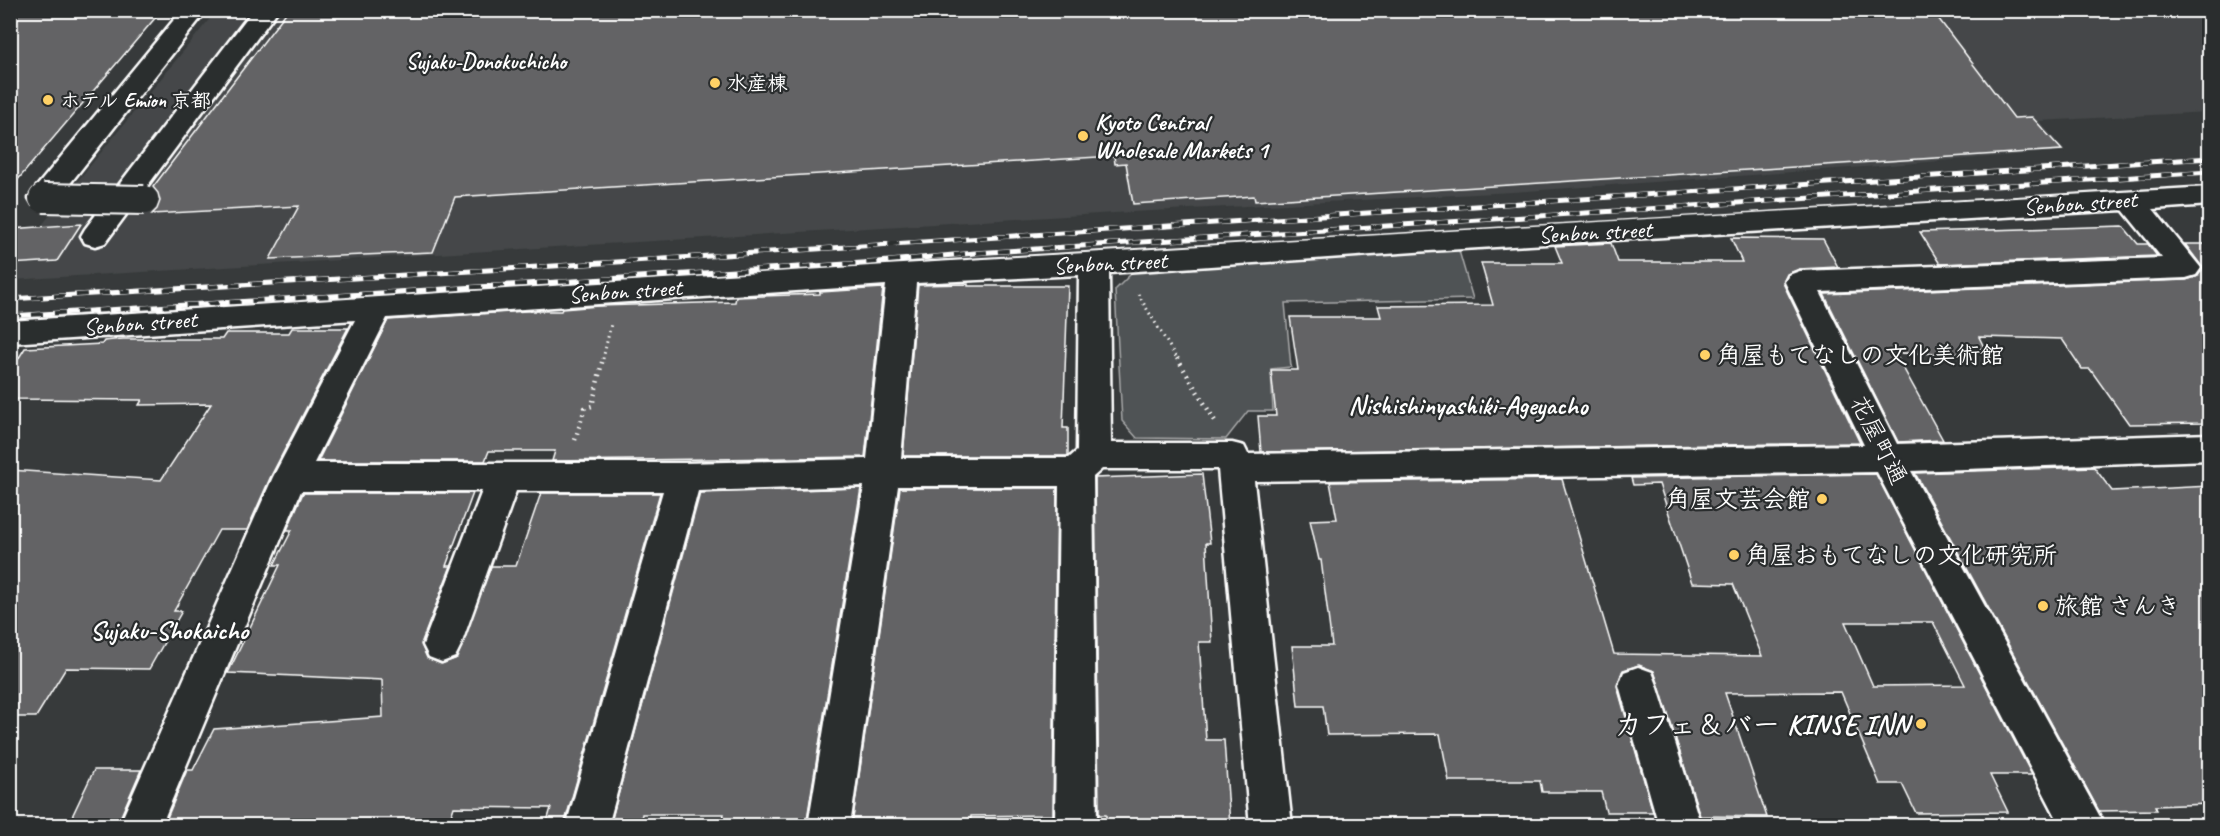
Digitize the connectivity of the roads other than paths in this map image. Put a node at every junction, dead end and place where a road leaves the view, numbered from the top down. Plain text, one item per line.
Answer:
1 (266, 10) edge
2 (194, 12) edge
3 (2210, 196) edge
4 (144, 200) dead end
5 (2130, 200) junction
6 (95, 236) dead end
7 (1094, 264) junction
8 (902, 273) junction
9 (2198, 274) edge
10 (377, 307) junction
11 (10, 332) edge
12 (2210, 447) edge
13 (1887, 458) junction
14 (1085, 464) junction
15 (1235, 468) junction
16 (883, 472) junction
17 (290, 477) junction
18 (504, 477) junction
19 (684, 477) junction
20 (442, 645) dead end
21 (1638, 685) dead end
22 (140, 825) edge
23 (587, 825) edge
24 (829, 825) edge
25 (1076, 825) edge
26 (1271, 825) edge
27 (1680, 825) edge
28 (2084, 825) edge

1 - 6 street
2 - 4 street, bridge
3 - 5 street, Senbon street
5 - 7 street, Senbon street
5 - 9 street, 花屋町通
7 - 8 street, Senbon street
7 - 14 street
8 - 10 street, Senbon street
8 - 16 street
9 - 13 street, 花屋町通
10 - 11 street, Senbon street
10 - 17 street
12 - 13 street
13 - 15 street
13 - 28 street, 花屋町通
14 - 15 street
14 - 16 street
14 - 25 street
15 - 26 street
16 - 19 street
16 - 24 street
17 - 18 street
17 - 22 street
18 - 19 street
18 - 20 street
19 - 23 street
21 - 27 street

